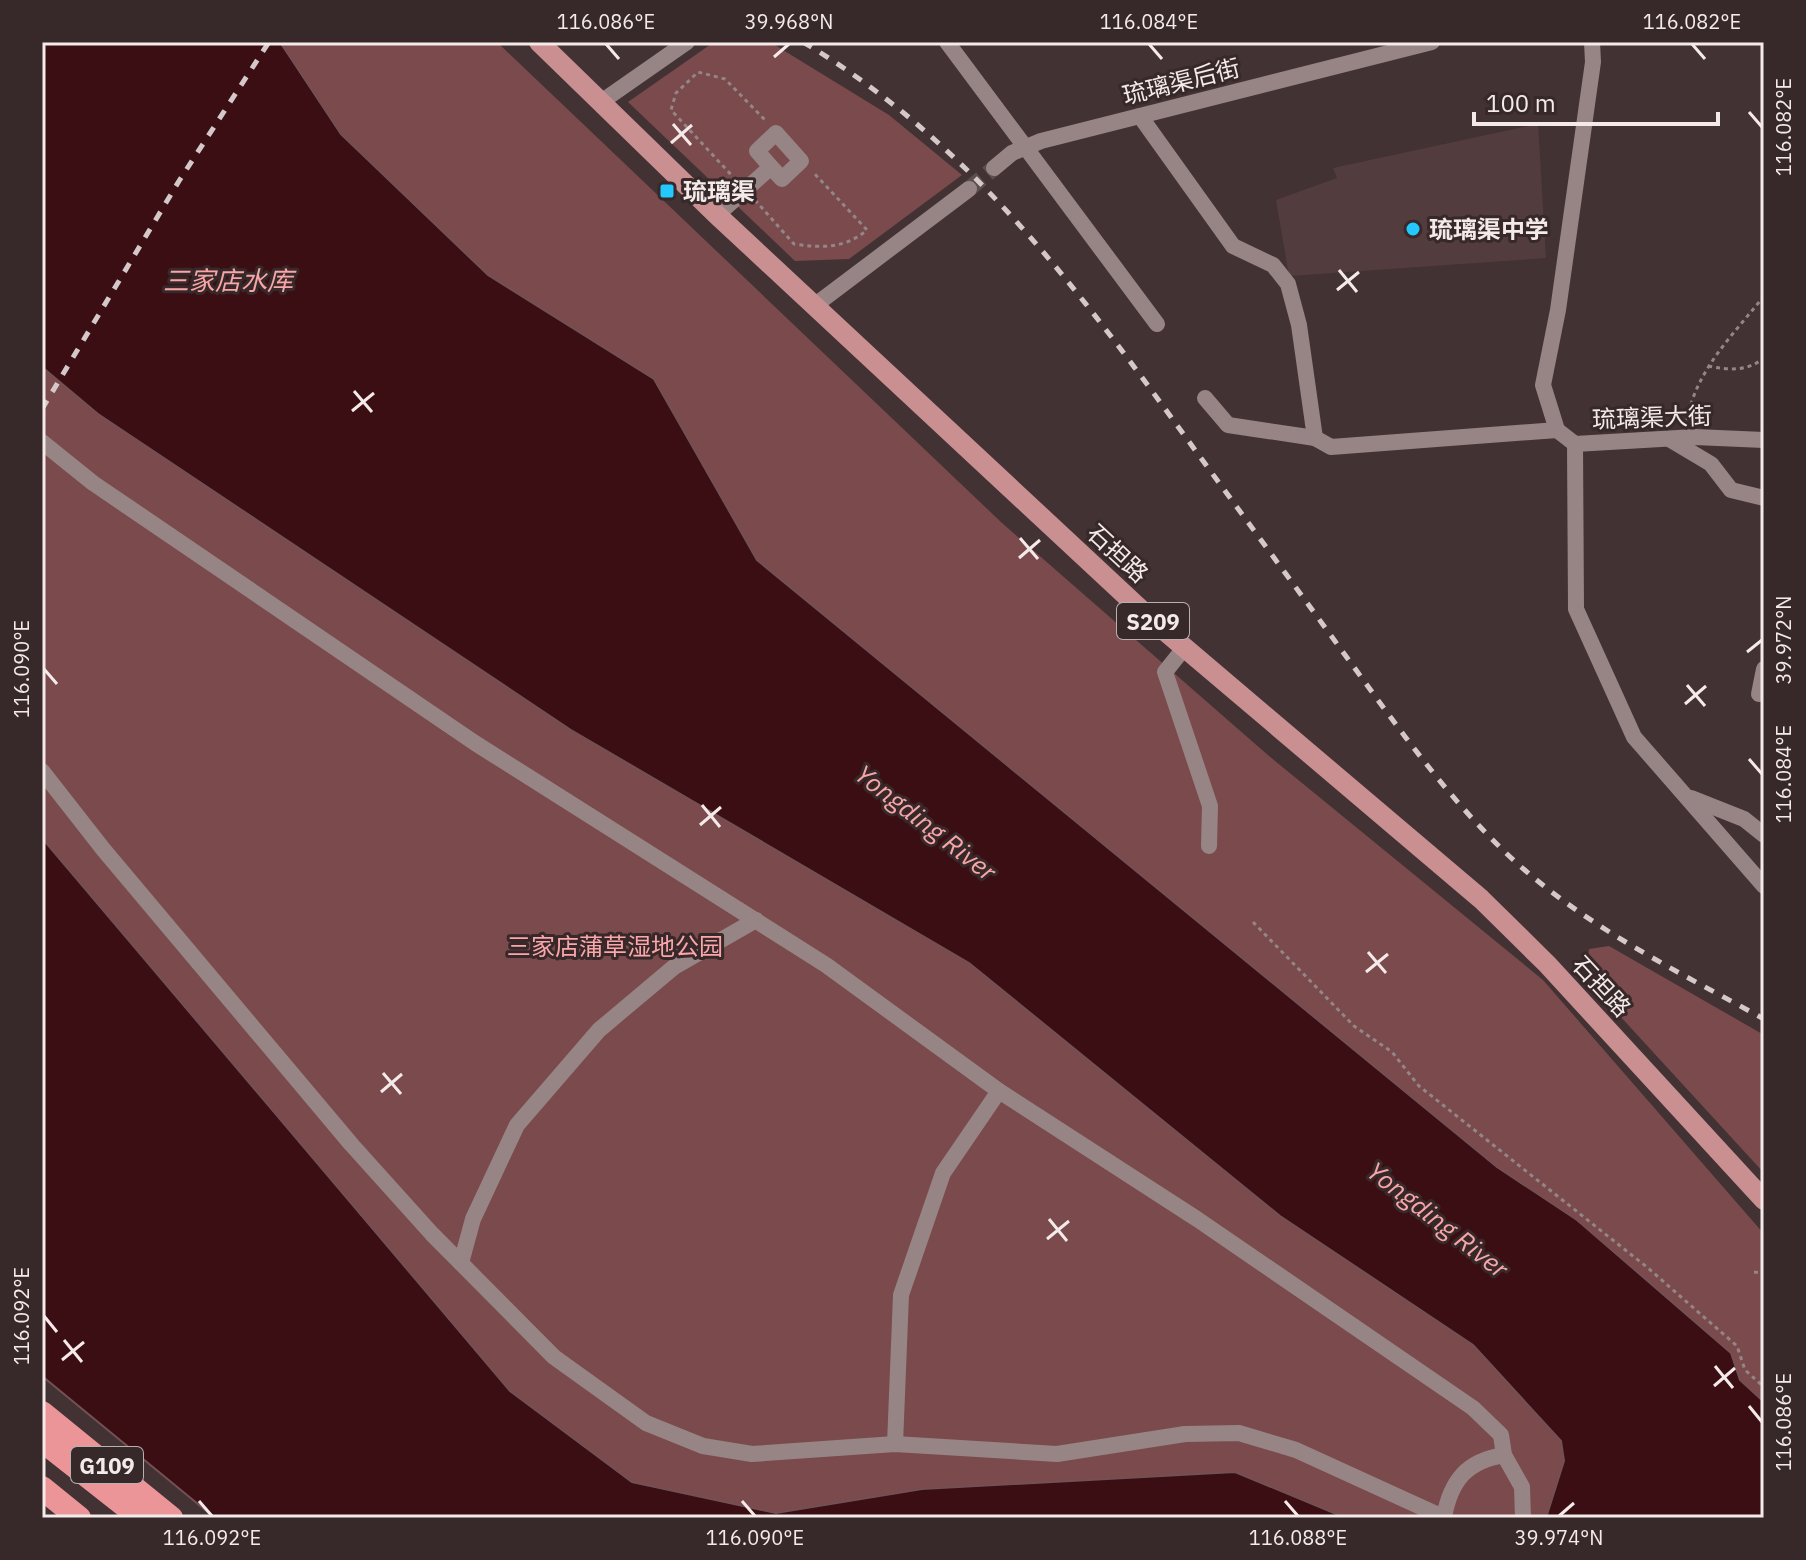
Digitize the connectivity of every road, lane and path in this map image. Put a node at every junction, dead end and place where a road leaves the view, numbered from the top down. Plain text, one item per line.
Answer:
1 (539, 42) edge
2 (687, 42) edge
3 (947, 42) edge
4 (1432, 42) edge
5 (1592, 42) edge
6 (601, 102) junction
7 (1140, 116) junction
8 (776, 133) junction
9 (1027, 146) junction
10 (801, 161) junction
11 (771, 167) junction
12 (994, 168) tunnel mouth
13 (745, 189) junction
14 (969, 189) tunnel mouth
15 (717, 215) junction
16 (1764, 296) edge
17 (814, 306) junction
18 (1157, 324) dead end
19 (1764, 358) edge
20 (1708, 366) junction
21 (1205, 398) dead end
22 (1557, 430) junction
23 (1315, 438) junction
24 (1676, 438) junction
25 (1764, 440) edge
26 (42, 442) edge
27 (1575, 444) junction
28 (1764, 498) edge
29 (1185, 647) junction
30 (1764, 669) edge
31 (1759, 694) dead end
32 (42, 771) edge
33 (1687, 796) junction
34 (1764, 835) edge
35 (1209, 846) dead end
36 (1764, 886) edge
37 (756, 920) junction
38 (1253, 922) dead end
39 (999, 1091) junction
40 (1764, 1200) edge
41 (461, 1263) junction
42 (1754, 1272) dead end
43 (1764, 1273) edge
44 (1764, 1386) edge
45 (42, 1413) edge
46 (42, 1440) edge
47 (895, 1444) junction
48 (1504, 1455) junction
49 (42, 1489) edge
50 (79, 1518) edge
51 (141, 1518) edge
52 (171, 1518) edge
53 (1444, 1518) edge
54 (1523, 1518) edge

1 - 6 main road, 石担路 / S209
2 - 6 street
3 - 9 street
4 - 7 street, 琉璃渠后街
5 - 22 street, 琉璃渠大街
6 - 15 main road, 石担路 / S209
7 - 9 street, 琉璃渠后街
7 - 23 street
8 - 10 street
8 - 11 street
8 - 13 path
9 - 12 street, 琉璃渠后街
9 - 18 street
10 - 11 street
10 - 13 path
11 - 13 street
13 - 15 street
14 - 17 street
15 - 17 main road, 石担路 / S209
16 - 20 path
17 - 29 main road, 石担路 / S209
19 - 20 path
20 - 24 path
21 - 23 street
22 - 23 street
22 - 27 street, 琉璃渠大街
24 - 25 street, 琉璃渠大街
24 - 27 street, 琉璃渠大街
24 - 28 street
26 - 37 street
27 - 33 street
29 - 35 street
29 - 40 main road, 石担路 / S209
30 - 31 street
32 - 41 street
33 - 34 street
33 - 36 street
37 - 39 street
37 - 41 street
38 - 44 path
39 - 47 street
39 - 48 street
41 - 47 street
42 - 43 path
45 - 52 highway, G109
46 - 51 highway
47 - 53 street
48 - 53 street
48 - 54 street
49 - 50 highway, G109

